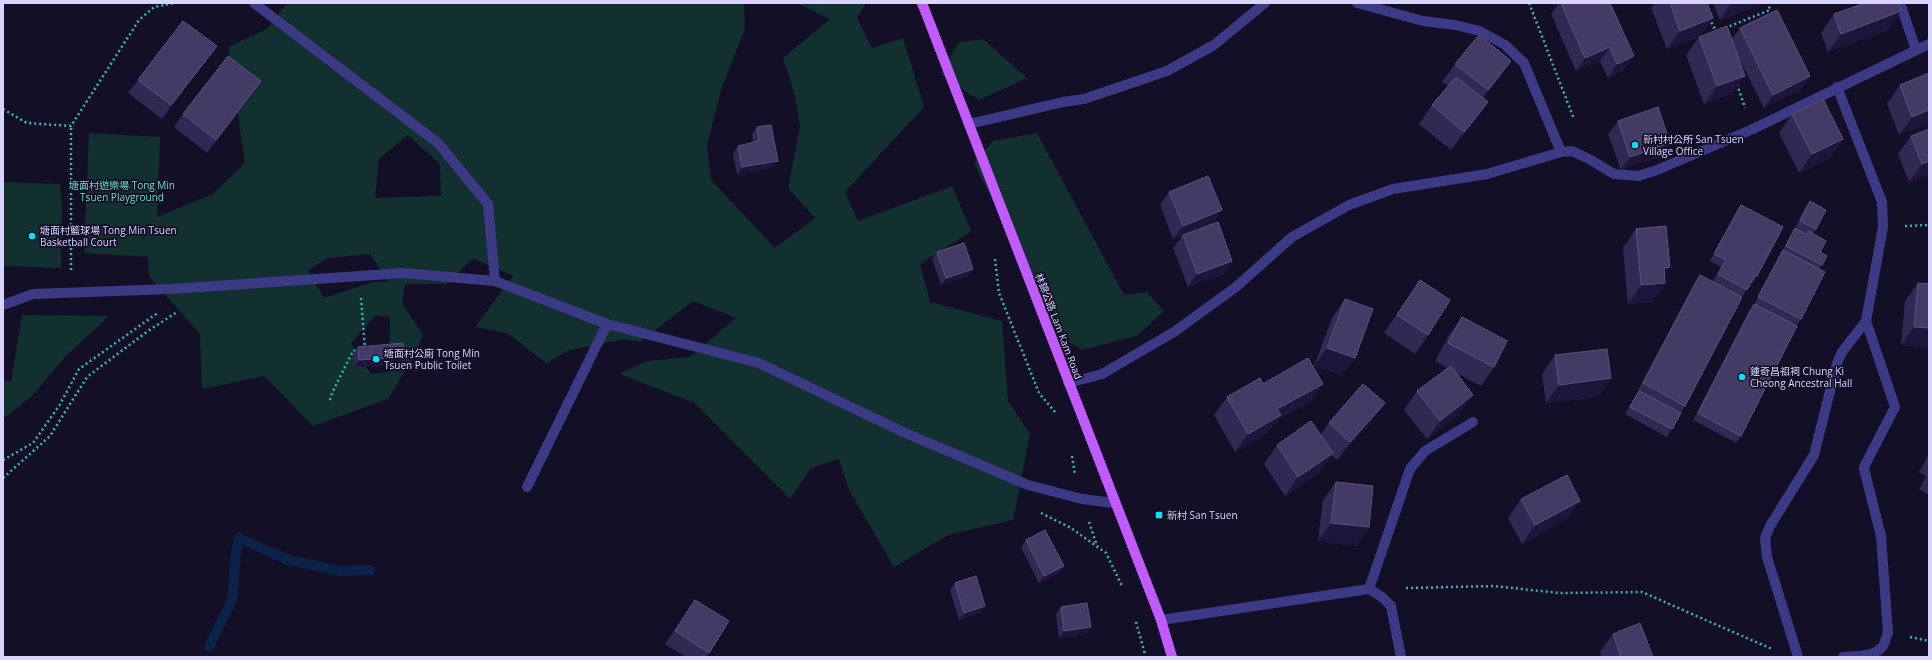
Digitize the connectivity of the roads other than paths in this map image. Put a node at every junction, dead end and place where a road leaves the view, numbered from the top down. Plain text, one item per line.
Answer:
1 (254, 3) edge
2 (922, 3) edge
3 (1265, 3) edge
4 (1357, 3) edge
5 (1900, 3) edge
6 (1929, 44) edge
7 (1916, 50) junction
8 (1837, 87) junction
9 (969, 124) junction
10 (1561, 152) junction
11 (495, 281) junction
12 (3, 305) edge
13 (1866, 321) junction
14 (606, 324) junction
15 (1068, 383) junction
16 (1473, 422) dead end
17 (527, 487) dead end
18 (1114, 503) junction
19 (1369, 589) junction
20 (1161, 620) junction
21 (1172, 657) edge
22 (1401, 657) edge
23 (1798, 657) edge
24 (1843, 657) edge

1 - 11 lane
2 - 9 main road, 林錦公路 Lam Kam Road
3 - 9 lane
4 - 10 lane
5 - 7 lane
6 - 7 lane
7 - 8 lane
8 - 10 lane
8 - 13 lane
9 - 15 main road, 林錦公路 Lam Kam Road
10 - 15 lane
11 - 12 lane
11 - 14 lane
13 - 23 lane
13 - 24 lane
14 - 17 lane
14 - 18 lane
15 - 18 main road, 林錦公路 Lam Kam Road
16 - 19 lane
18 - 20 main road, 林錦公路 Lam Kam Road
19 - 20 lane
19 - 22 lane
20 - 21 main road, 林錦公路 Lam Kam Road

